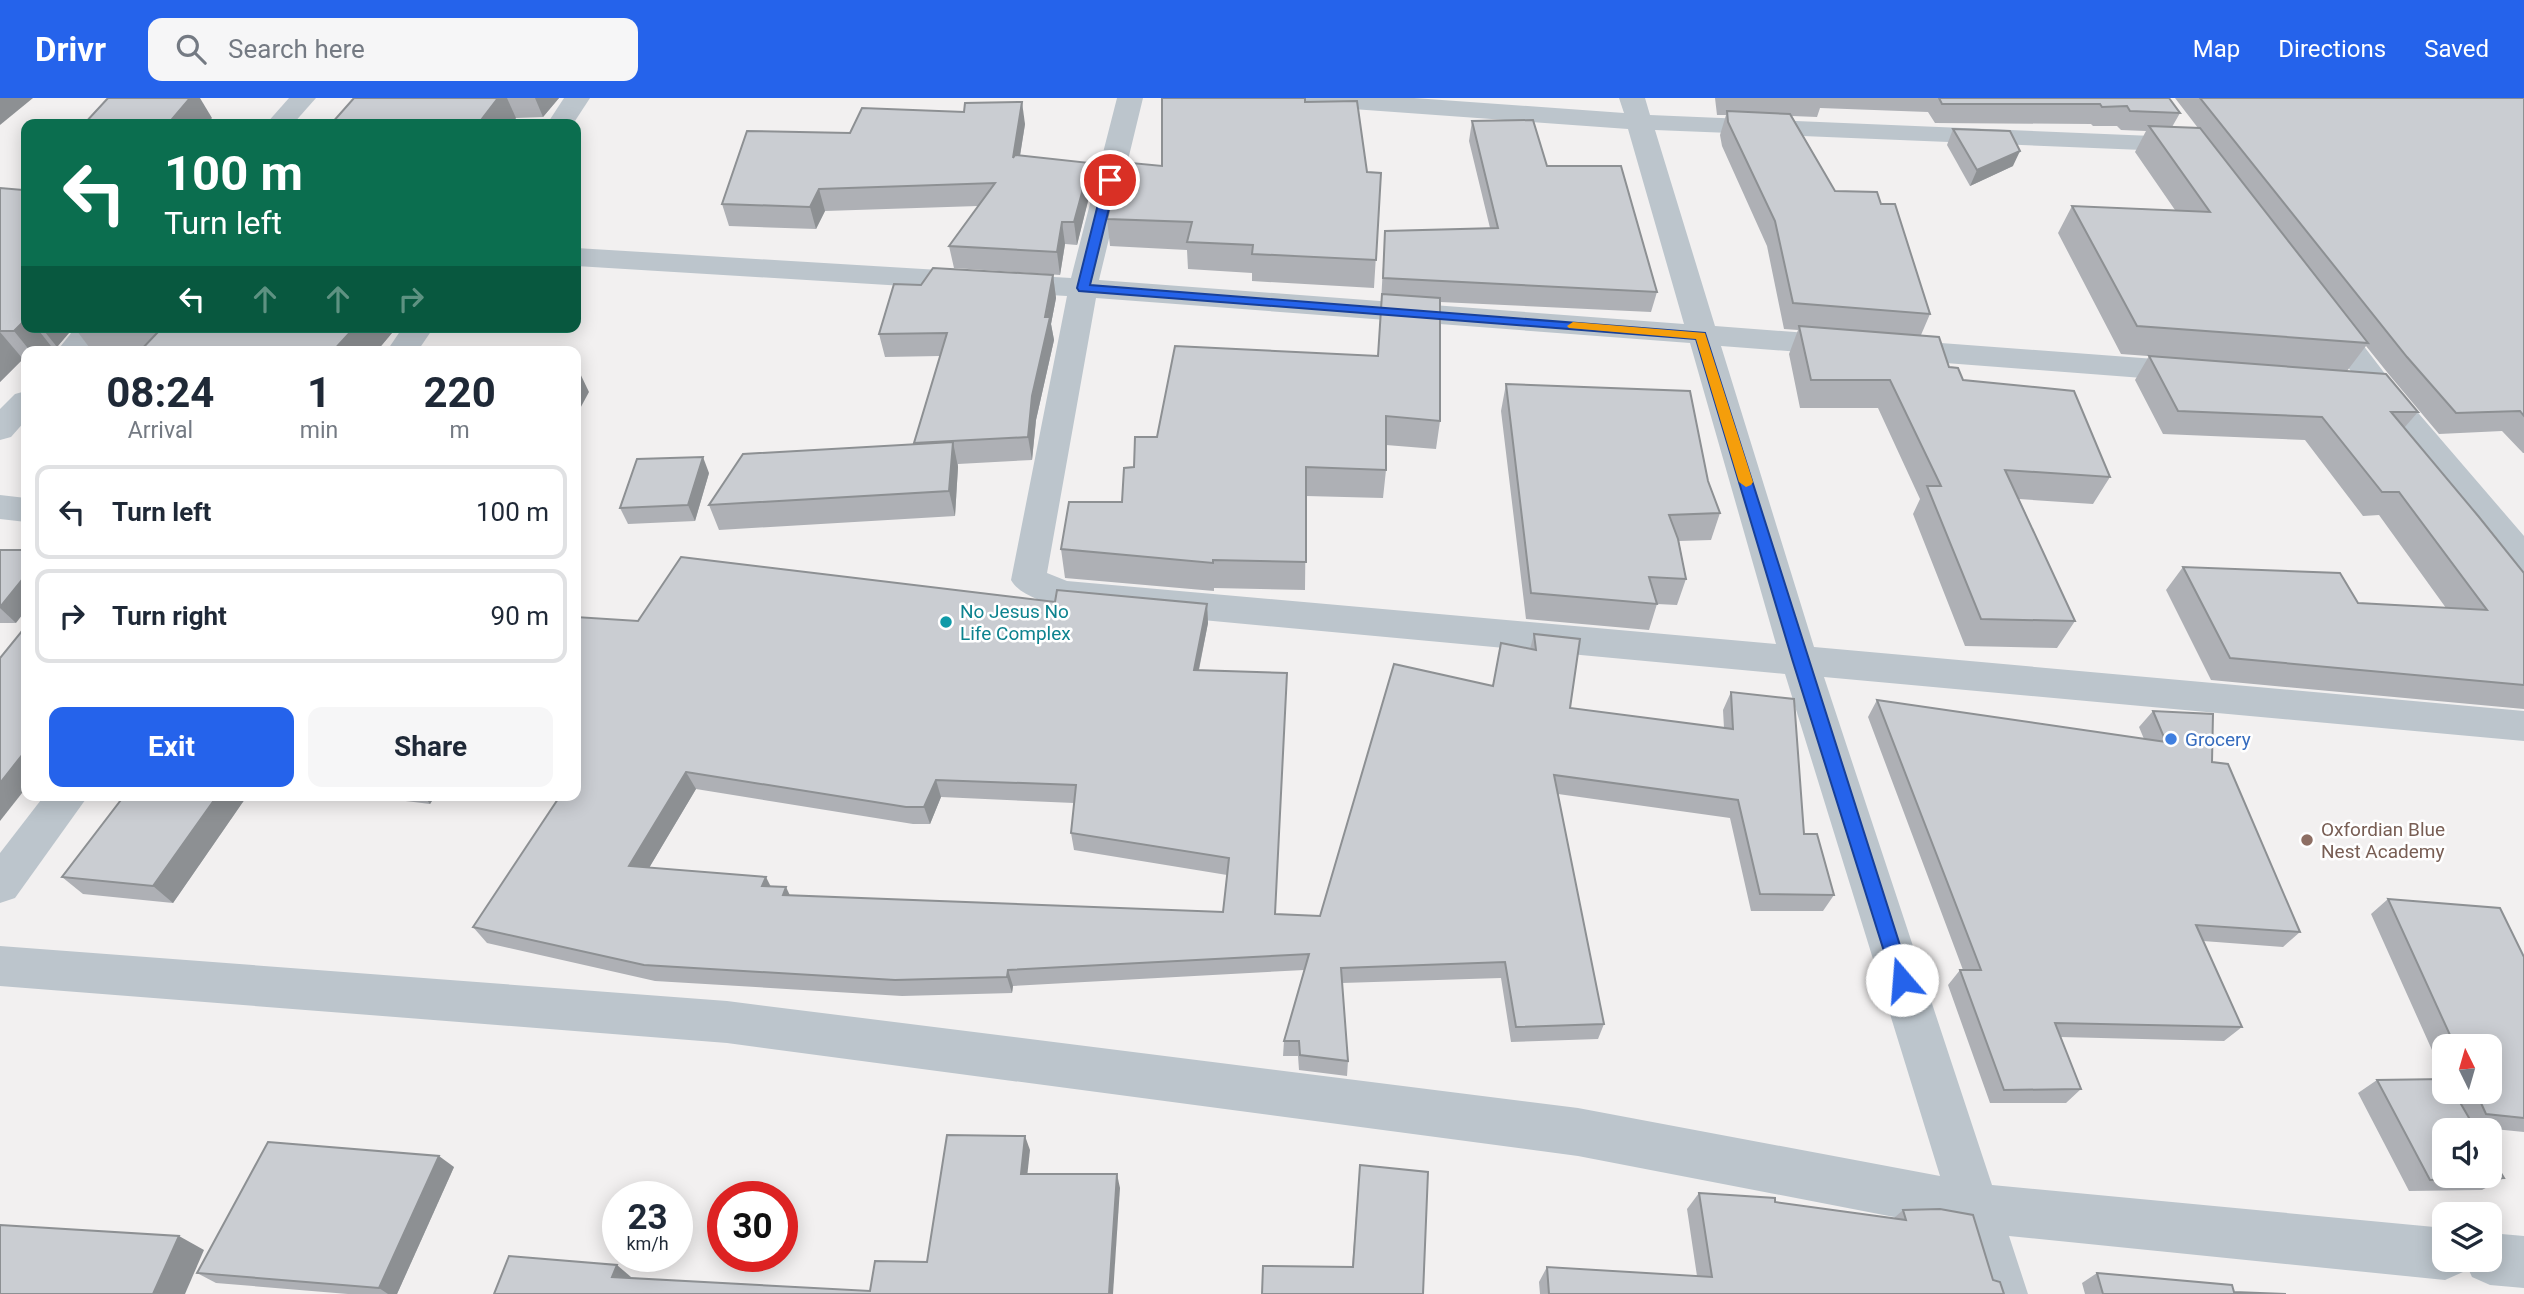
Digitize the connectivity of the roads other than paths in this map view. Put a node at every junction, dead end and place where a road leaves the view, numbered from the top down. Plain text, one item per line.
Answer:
1 (303, 98) edge
2 (577, 98) edge
3 (1130, 98) edge
4 (1311, 98) edge
5 (1635, 110) edge
6 (2174, 116) edge
7 (284, 119) edge
8 (562, 119) edge
9 (581, 257) edge
10 (1083, 288) junction
11 (2312, 298) edge
12 (1701, 335) junction
13 (2226, 374) edge
14 (2337, 383) edge
15 (2378, 386) junction
16 (21, 406) edge
17 (0, 429) edge
18 (0, 507) edge
19 (21, 509) edge
20 (2524, 559) edge
21 (1800, 662) junction
22 (2524, 726) edge
23 (64, 801) edge
24 (0, 885) edge
25 (0, 966) edge
26 (1975, 1208) junction
27 (2432, 1253) edge
28 (2502, 1260) edge
29 (2524, 1262) edge
30 (2002, 1294) edge

1 - 7 street
2 - 8 street
3 - 10 street
4 - 5 street
5 - 6 street
5 - 12 street
9 - 10 street
10 - 12 street
10 - 21 street
11 - 15 street
12 - 13 street
12 - 21 street
14 - 15 street
15 - 20 street
16 - 17 street
18 - 19 street
21 - 22 street
21 - 26 street
23 - 24 street
25 - 26 street
26 - 27 street
26 - 30 street
28 - 29 street

